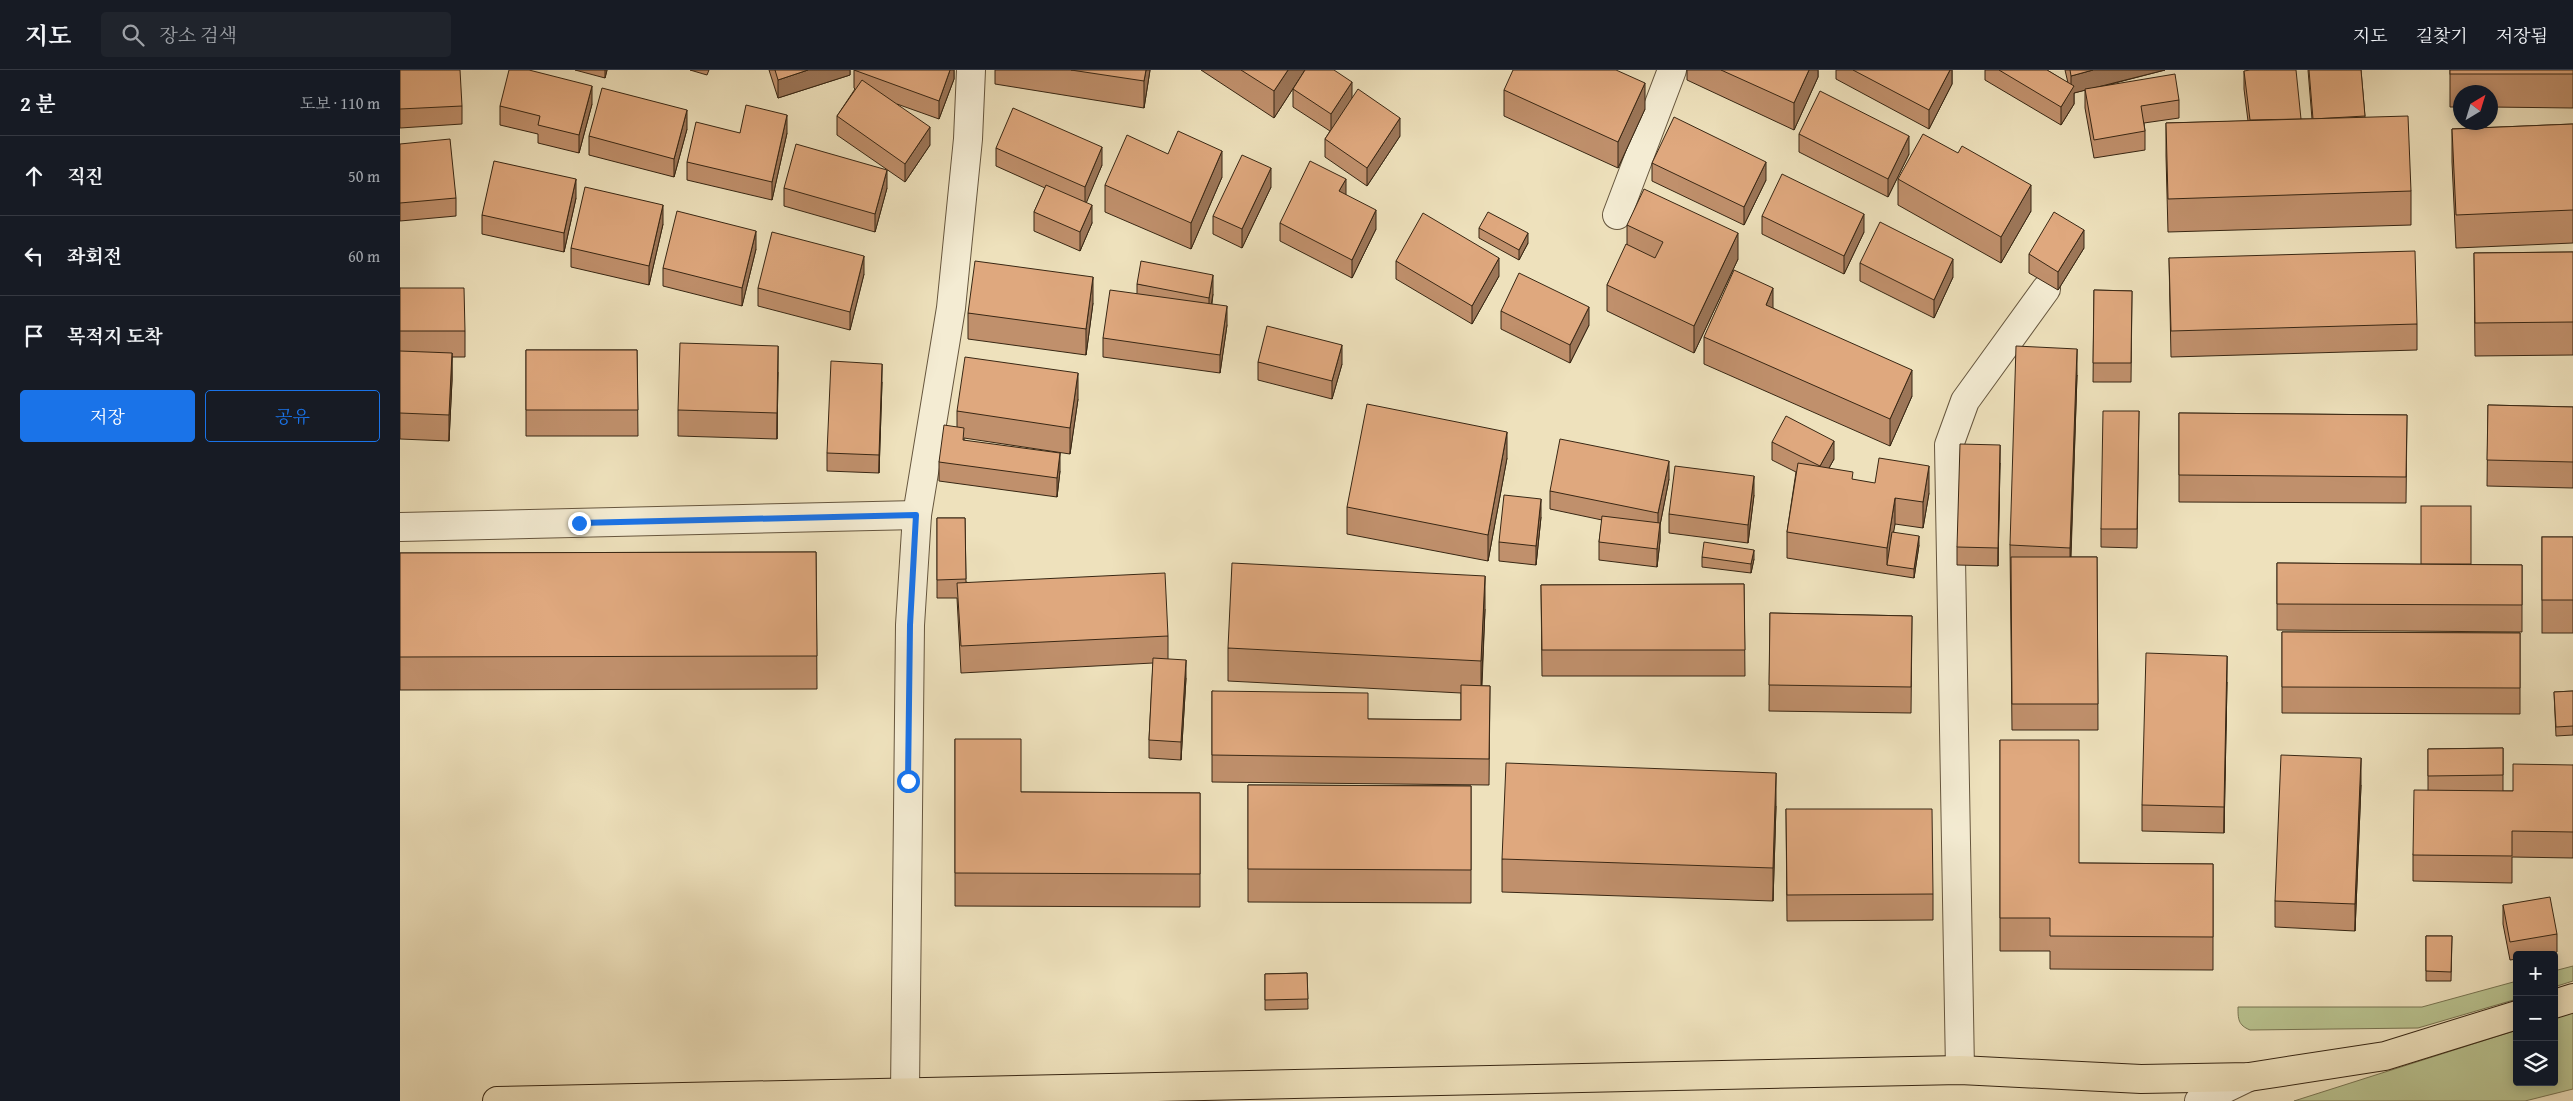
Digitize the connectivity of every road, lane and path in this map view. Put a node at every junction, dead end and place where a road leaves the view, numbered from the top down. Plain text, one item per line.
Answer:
1 (971, 70) edge
2 (1672, 70) edge
3 (1617, 215) dead end
4 (2046, 289) dead end
5 (916, 515) junction
6 (400, 527) edge
7 (2573, 998) edge
8 (2558, 1003) edge
9 (2513, 1016) edge
10 (1960, 1070) junction
11 (2249, 1077) junction
12 (905, 1092) junction
13 (497, 1101) edge
14 (2199, 1101) edge

1 - 5 street
2 - 3 street
4 - 10 street
5 - 6 street
5 - 12 street
7 - 8 main road
9 - 11 main road
10 - 11 main road
10 - 12 main road
11 - 14 street
12 - 13 main road

